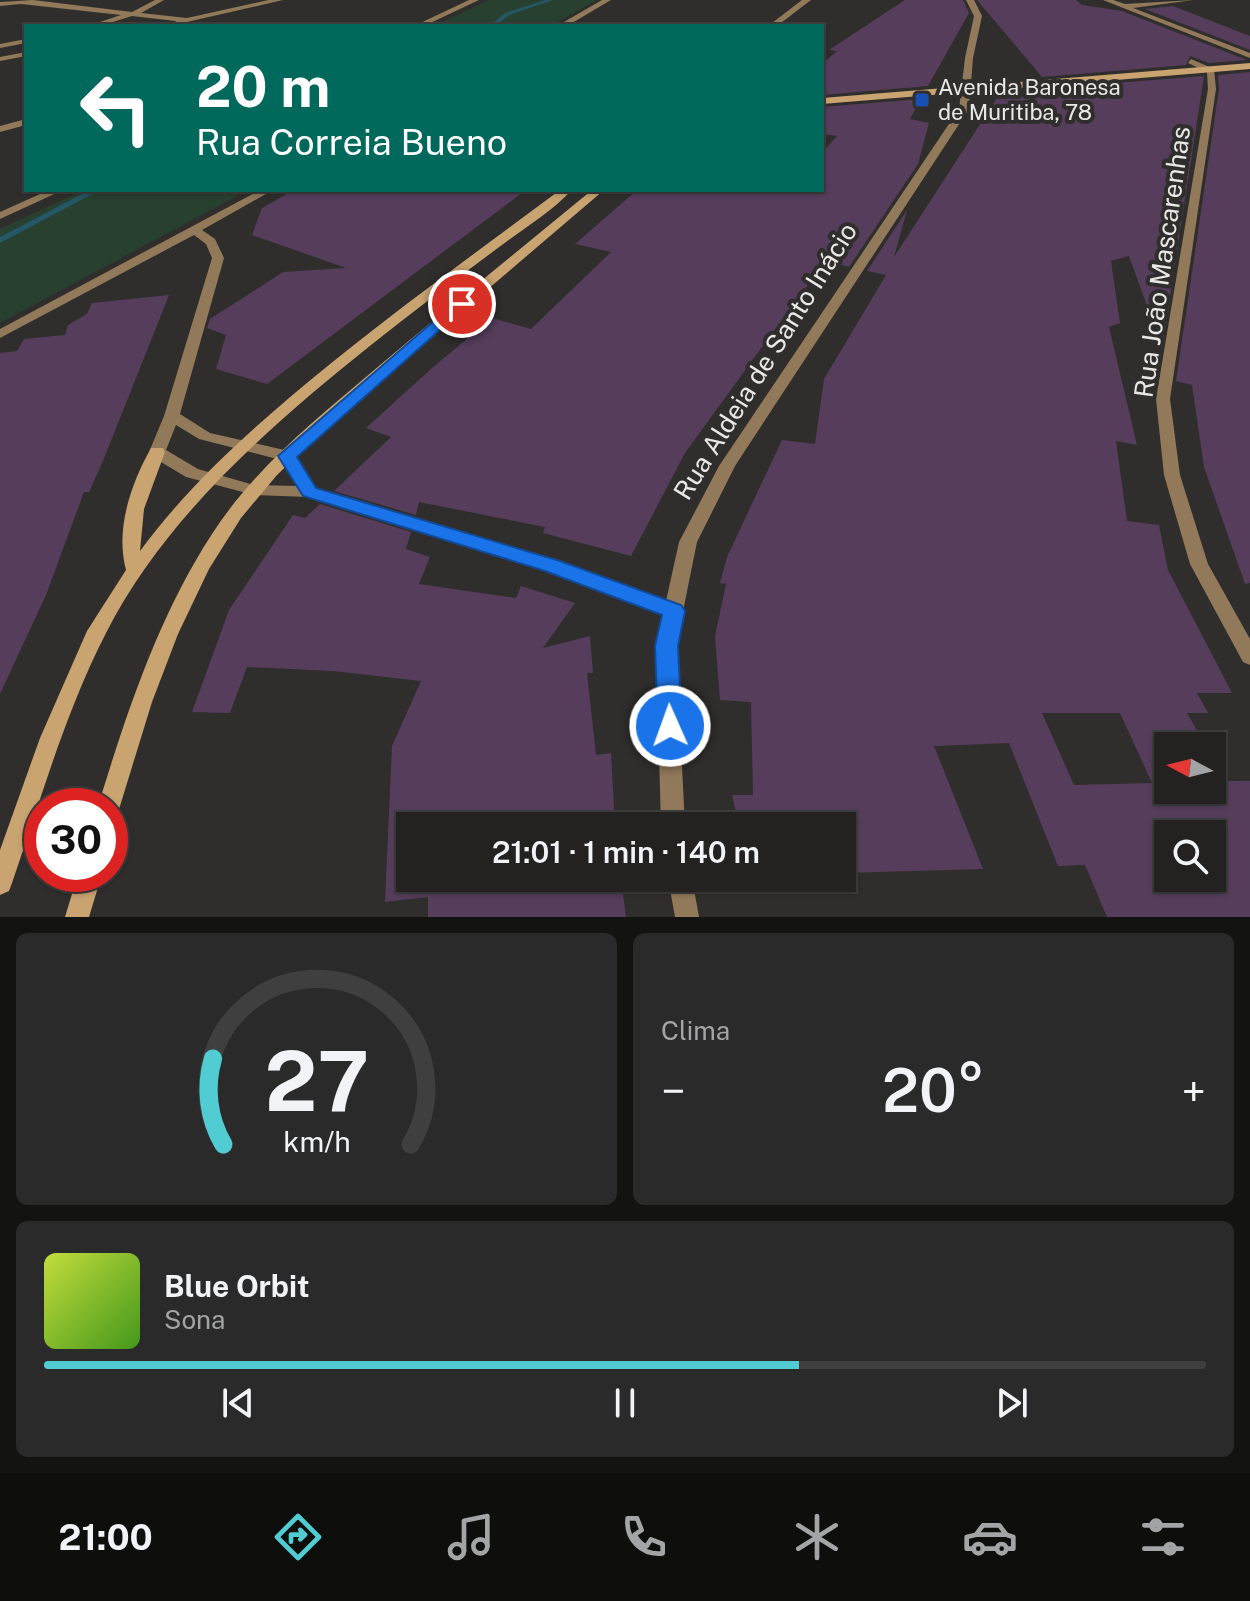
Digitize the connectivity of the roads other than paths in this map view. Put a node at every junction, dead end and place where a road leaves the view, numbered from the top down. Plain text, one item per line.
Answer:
1 (34, 0) edge
2 (160, 0) edge
3 (279, 0) edge
4 (475, 0) edge
5 (607, 0) edge
6 (807, 0) edge
7 (970, 0) edge
8 (1107, 0) edge
9 (1190, 0) edge
10 (21, 2) edge
11 (0, 4) edge
12 (1123, 6) junction
13 (135, 13) junction
14 (198, 17) junction
15 (188, 20) junction
16 (99, 24) edge
17 (167, 24) edge
18 (216, 24) edge
19 (422, 24) edge
20 (565, 24) edge
21 (775, 24) edge
22 (24, 41) edge
23 (0, 46) edge
24 (24, 54) edge
25 (1250, 56) edge
26 (0, 59) edge
27 (1191, 61) junction
28 (1250, 66) edge
29 (1207, 69) junction
30 (968, 84) junction
31 (824, 90) edge
32 (824, 101) edge
33 (24, 123) edge
34 (0, 129) edge
35 (54, 192) edge
36 (264, 192) edge
37 (564, 192) edge
38 (597, 192) edge
39 (0, 216) edge
40 (195, 230) junction
41 (0, 334) edge
42 (172, 416) junction
43 (245, 447) junction
44 (157, 452) junction
45 (287, 456) junction
46 (212, 479) junction
47 (254, 490) junction
48 (309, 492) junction
49 (135, 569) junction
50 (674, 611) junction
51 (1250, 657) edge
52 (115, 788) edge
53 (672, 812) edge
54 (0, 883) edge
55 (85, 892) edge
56 (683, 892) edge
57 (77, 917) edge
58 (687, 917) edge

1 - 10 street
2 - 13 street
3 - 14 street
4 - 19 street
5 - 20 street
6 - 21 street
7 - 30 street, Rua Aldeia de Santo Inácio
8 - 12 street
9 - 12 street
10 - 11 street
10 - 13 street
12 - 25 street
13 - 15 street
13 - 16 street
14 - 15 street
14 - 18 street
15 - 17 street
22 - 23 street
24 - 26 street
25 - 27 main road
27 - 29 street
27 - 30 main road
28 - 29 main road
29 - 30 main road
29 - 51 street, Rua João Mascarenhas
30 - 31 main road
30 - 32 main road
30 - 50 street, Rua Aldeia de Santo Inácio
33 - 34 street
35 - 39 street
36 - 40 street
37 - 43 main road
38 - 45 main road
40 - 41 street
40 - 42 street
42 - 43 street
42 - 44 street
43 - 45 street
43 - 46 main road
44 - 46 street
44 - 49 main road
45 - 47 main road
45 - 48 street
46 - 47 street
46 - 49 main road
47 - 48 street
47 - 52 main road
48 - 50 street
49 - 54 main road
50 - 53 street, Rua Aldeia de Santo Inácio
55 - 57 main road
56 - 58 street

